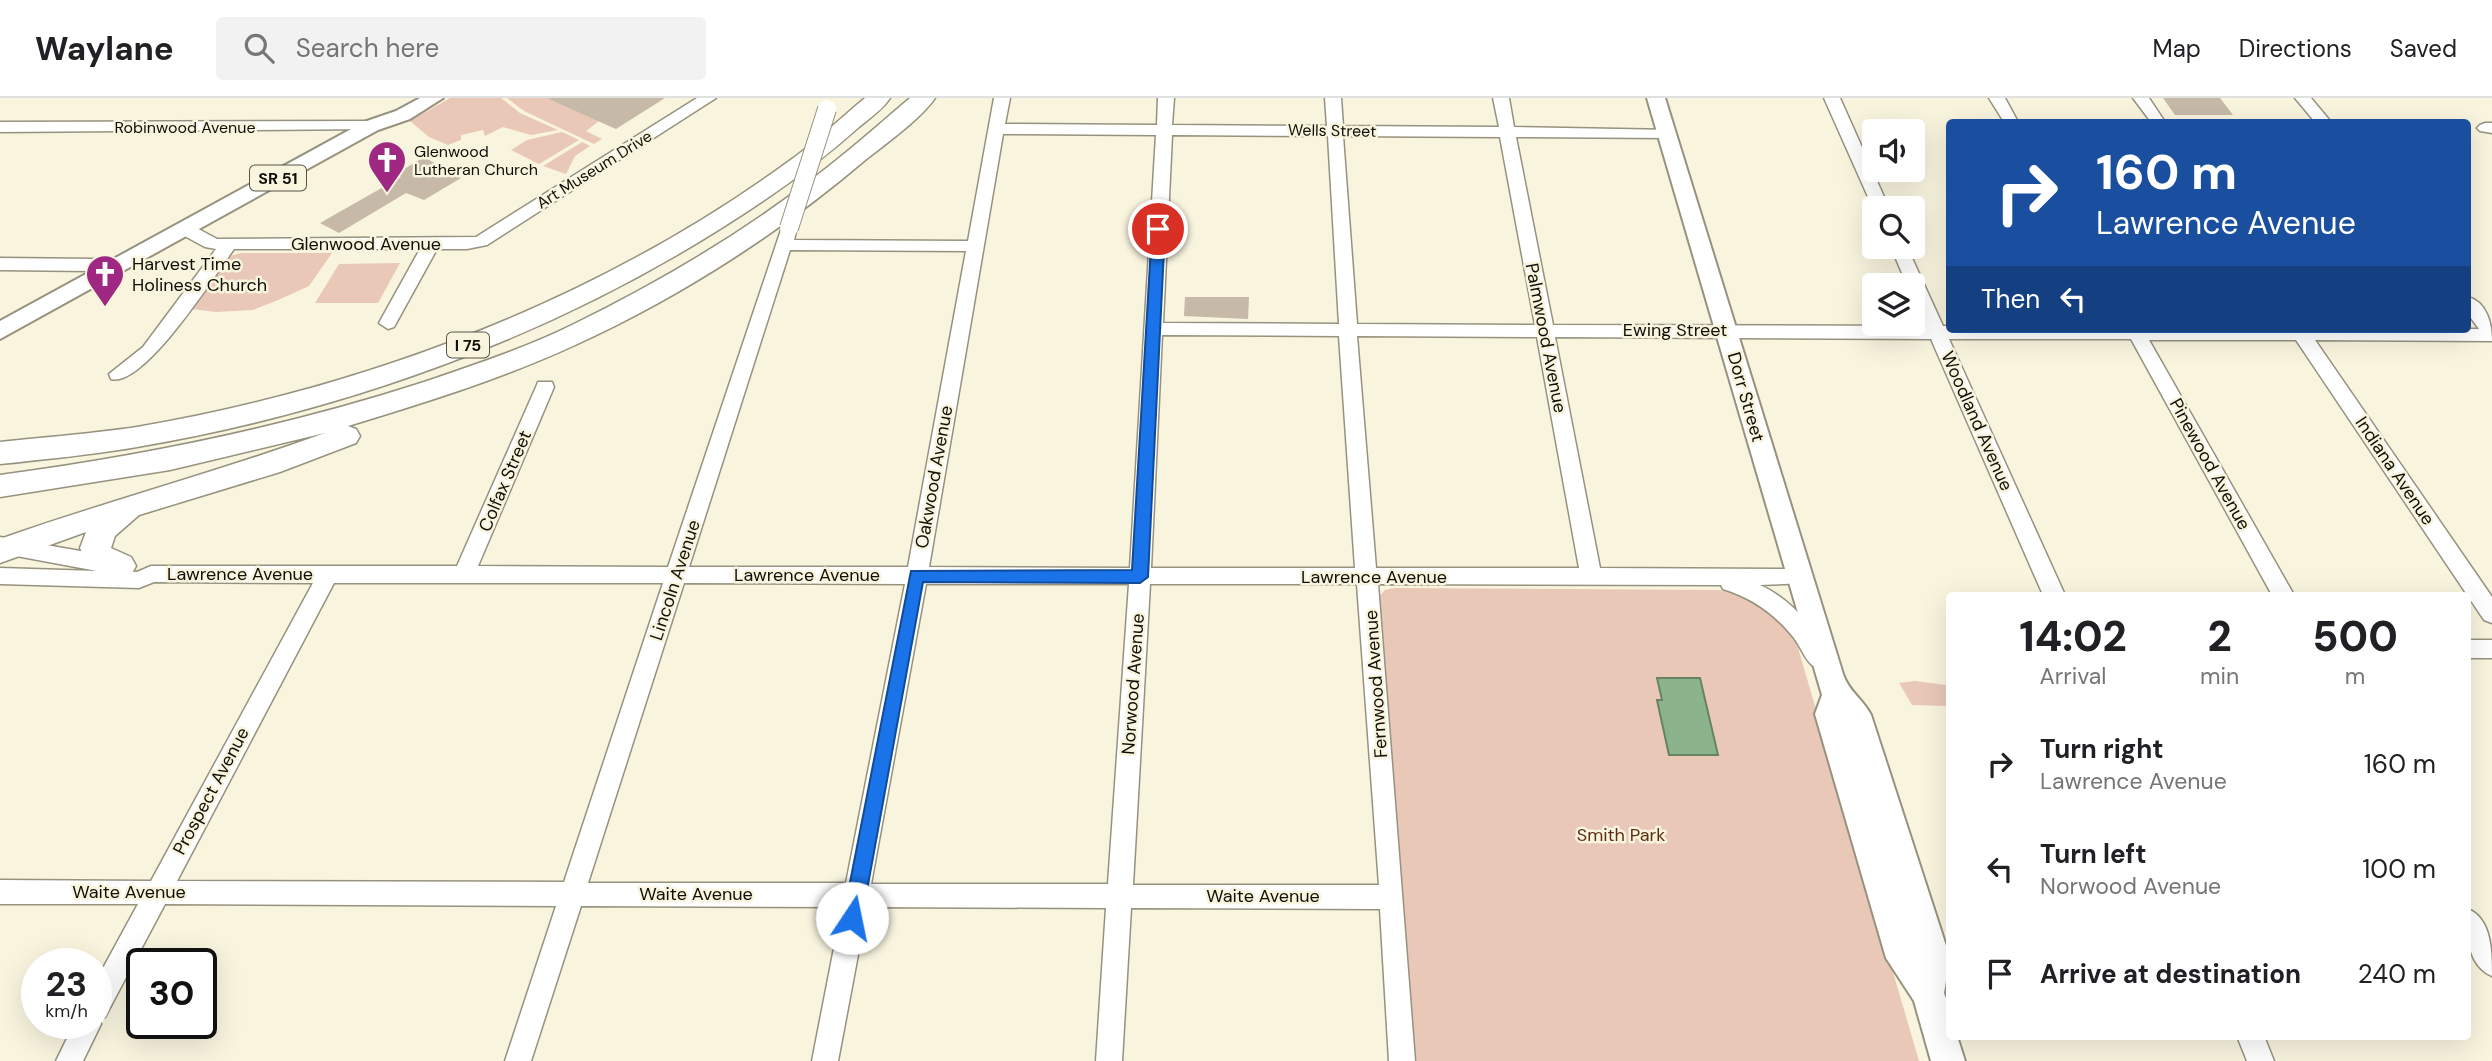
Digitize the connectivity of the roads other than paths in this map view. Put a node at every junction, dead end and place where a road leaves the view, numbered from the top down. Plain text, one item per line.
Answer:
1 (412, 98) edge
2 (434, 98) edge
3 (708, 98) edge
4 (879, 98) edge
5 (925, 98) edge
6 (1002, 98) edge
7 (1166, 98) edge
8 (1334, 98) edge
9 (1501, 98) edge
10 (1656, 98) edge
11 (1832, 98) edge
12 (1997, 98) edge
13 (2141, 98) edge
14 (2303, 98) edge
15 (829, 104) edge
16 (2009, 119) edge
17 (2156, 119) edge
18 (2320, 119) edge
19 (371, 126) junction
20 (0, 127) edge
21 (997, 129) junction
22 (1164, 129) junction
23 (1336, 130) junction
24 (1508, 132) junction
25 (1667, 133) junction
26 (1876, 196) edge
27 (185, 229) junction
28 (787, 237) junction
29 (474, 242) joint
30 (229, 244) junction
31 (431, 244) junction
32 (976, 246) junction
33 (1904, 259) edge
34 (0, 264) edge
35 (107, 272) junction
36 (2471, 307) edge
37 (388, 323) dead end
38 (1153, 329) junction
39 (1348, 329) junction
40 (1544, 329) junction
41 (0, 331) edge
42 (1727, 331) junction
43 (1937, 332) junction
44 (1946, 332) edge
45 (2132, 333) edge
46 (2301, 333) edge
47 (2428, 333) edge
48 (2492, 334) edge
49 (539, 351) junction
50 (118, 374) dead end
51 (545, 387) dead end
52 (0, 453) edge
53 (0, 486) edge
54 (145, 503) junction
55 (3, 553) edge
56 (120, 565) junction
57 (151, 574) junction
58 (328, 574) junction
59 (464, 575) junction
60 (676, 575) junction
61 (917, 576) junction
62 (1140, 577) junction
63 (1367, 577) junction
64 (1591, 577) junction
65 (1799, 577) junction
66 (1704, 578) junction
67 (2053, 592) edge
68 (2281, 592) edge
69 (2492, 614) edge
70 (2471, 649) edge
71 (2492, 649) edge
72 (1832, 684) junction
73 (0, 892) edge
74 (157, 892) junction
75 (572, 893) junction
76 (857, 894) junction
77 (1120, 896) junction
78 (1392, 897) junction
79 (2471, 926) edge
80 (2492, 964) edge
81 (112, 978) edge
82 (1928, 993) joint
83 (80, 1039) edge
84 (2252, 1040) edge
85 (69, 1061) edge
86 (517, 1061) edge
87 (825, 1061) edge
88 (1109, 1061) edge
89 (1402, 1061) edge
90 (1948, 1061) edge
91 (2261, 1061) edge

1 - 19 main road, SR 51
2 - 19 main road, SR 51
3 - 29 street, Art Museum Drive
4 - 52 highway, I 75
5 - 49 highway, I 75
6 - 21 street, Oakwood Avenue
7 - 22 street, Norwood Avenue
8 - 23 street, Fernwood Avenue
9 - 24 street, Palmwood Avenue
10 - 25 main road, Dorr Street
11 - 26 street
12 - 16 street
13 - 17 street
14 - 18 street
15 - 28 street, Lincoln Avenue, bridge
19 - 20 street, Robinwood Avenue
19 - 27 main road, SR 51
21 - 22 street, Wells Street
21 - 32 street, Oakwood Avenue
22 - 23 street, Wells Street
22 - 38 street, Norwood Avenue
23 - 24 street, Wells Street
23 - 39 street, Fernwood Avenue
24 - 25 street, Wells Street
24 - 40 street, Palmwood Avenue
25 - 42 main road, Dorr Street
27 - 30 street, Glenwood Avenue
27 - 35 main road, SR 51
28 - 32 street
28 - 60 street, Lincoln Avenue
29 - 31 street, Glenwood Avenue
30 - 31 street, Glenwood Avenue
30 - 50 street
31 - 37 street
32 - 61 street, Oakwood Avenue
33 - 43 street, Woodland Avenue
34 - 35 street
35 - 41 main road, SR 51
36 - 48 street
38 - 39 street, Ewing Street
38 - 62 street, Norwood Avenue
39 - 40 street, Ewing Street
39 - 63 street, Fernwood Avenue
40 - 42 street, Ewing Street
40 - 64 street, Palmwood Avenue
42 - 43 street, Ewing Street
42 - 65 main road, Dorr Street
43 - 44 street, Ewing Street
43 - 67 street, Woodland Avenue
45 - 68 street, Pinewood Avenue
46 - 69 street, Indiana Avenue
47 - 48 street, Ewing Street
49 - 53 highway, I 75
49 - 54 highway
51 - 59 street, Colfax Street
54 - 55 highway
54 - 56 highway
55 - 56 street, Lawrence Avenue
55 - 57 street, Lawrence Avenue
56 - 57 street, Lawrence Avenue
57 - 58 street, Lawrence Avenue
58 - 59 street, Lawrence Avenue
58 - 74 street, Prospect Avenue
59 - 60 street, Lawrence Avenue
60 - 61 street, Lawrence Avenue
60 - 75 street, Lincoln Avenue
61 - 62 street, Lawrence Avenue
61 - 76 street, Oakwood Avenue
62 - 63 street, Lawrence Avenue
62 - 77 street, Norwood Avenue
63 - 64 street, Lawrence Avenue
63 - 78 street, Fernwood Avenue
64 - 66 street, Lawrence Avenue
65 - 66 street, Lawrence Avenue
65 - 72 main road, Dorr Street
66 - 72 street
70 - 71 street
72 - 82 main road, Dorr Street
73 - 74 street, Waite Avenue
74 - 75 street, Waite Avenue
74 - 81 street, Prospect Avenue
75 - 76 street, Waite Avenue
75 - 86 street, Lincoln Avenue
76 - 77 street, Waite Avenue
76 - 87 street, Oakwood Avenue
77 - 78 street, Waite Avenue
77 - 88 street, Norwood Avenue
78 - 89 street, Fernwood Avenue
79 - 80 street
82 - 90 main road, Dorr Street
83 - 85 street
84 - 91 street

